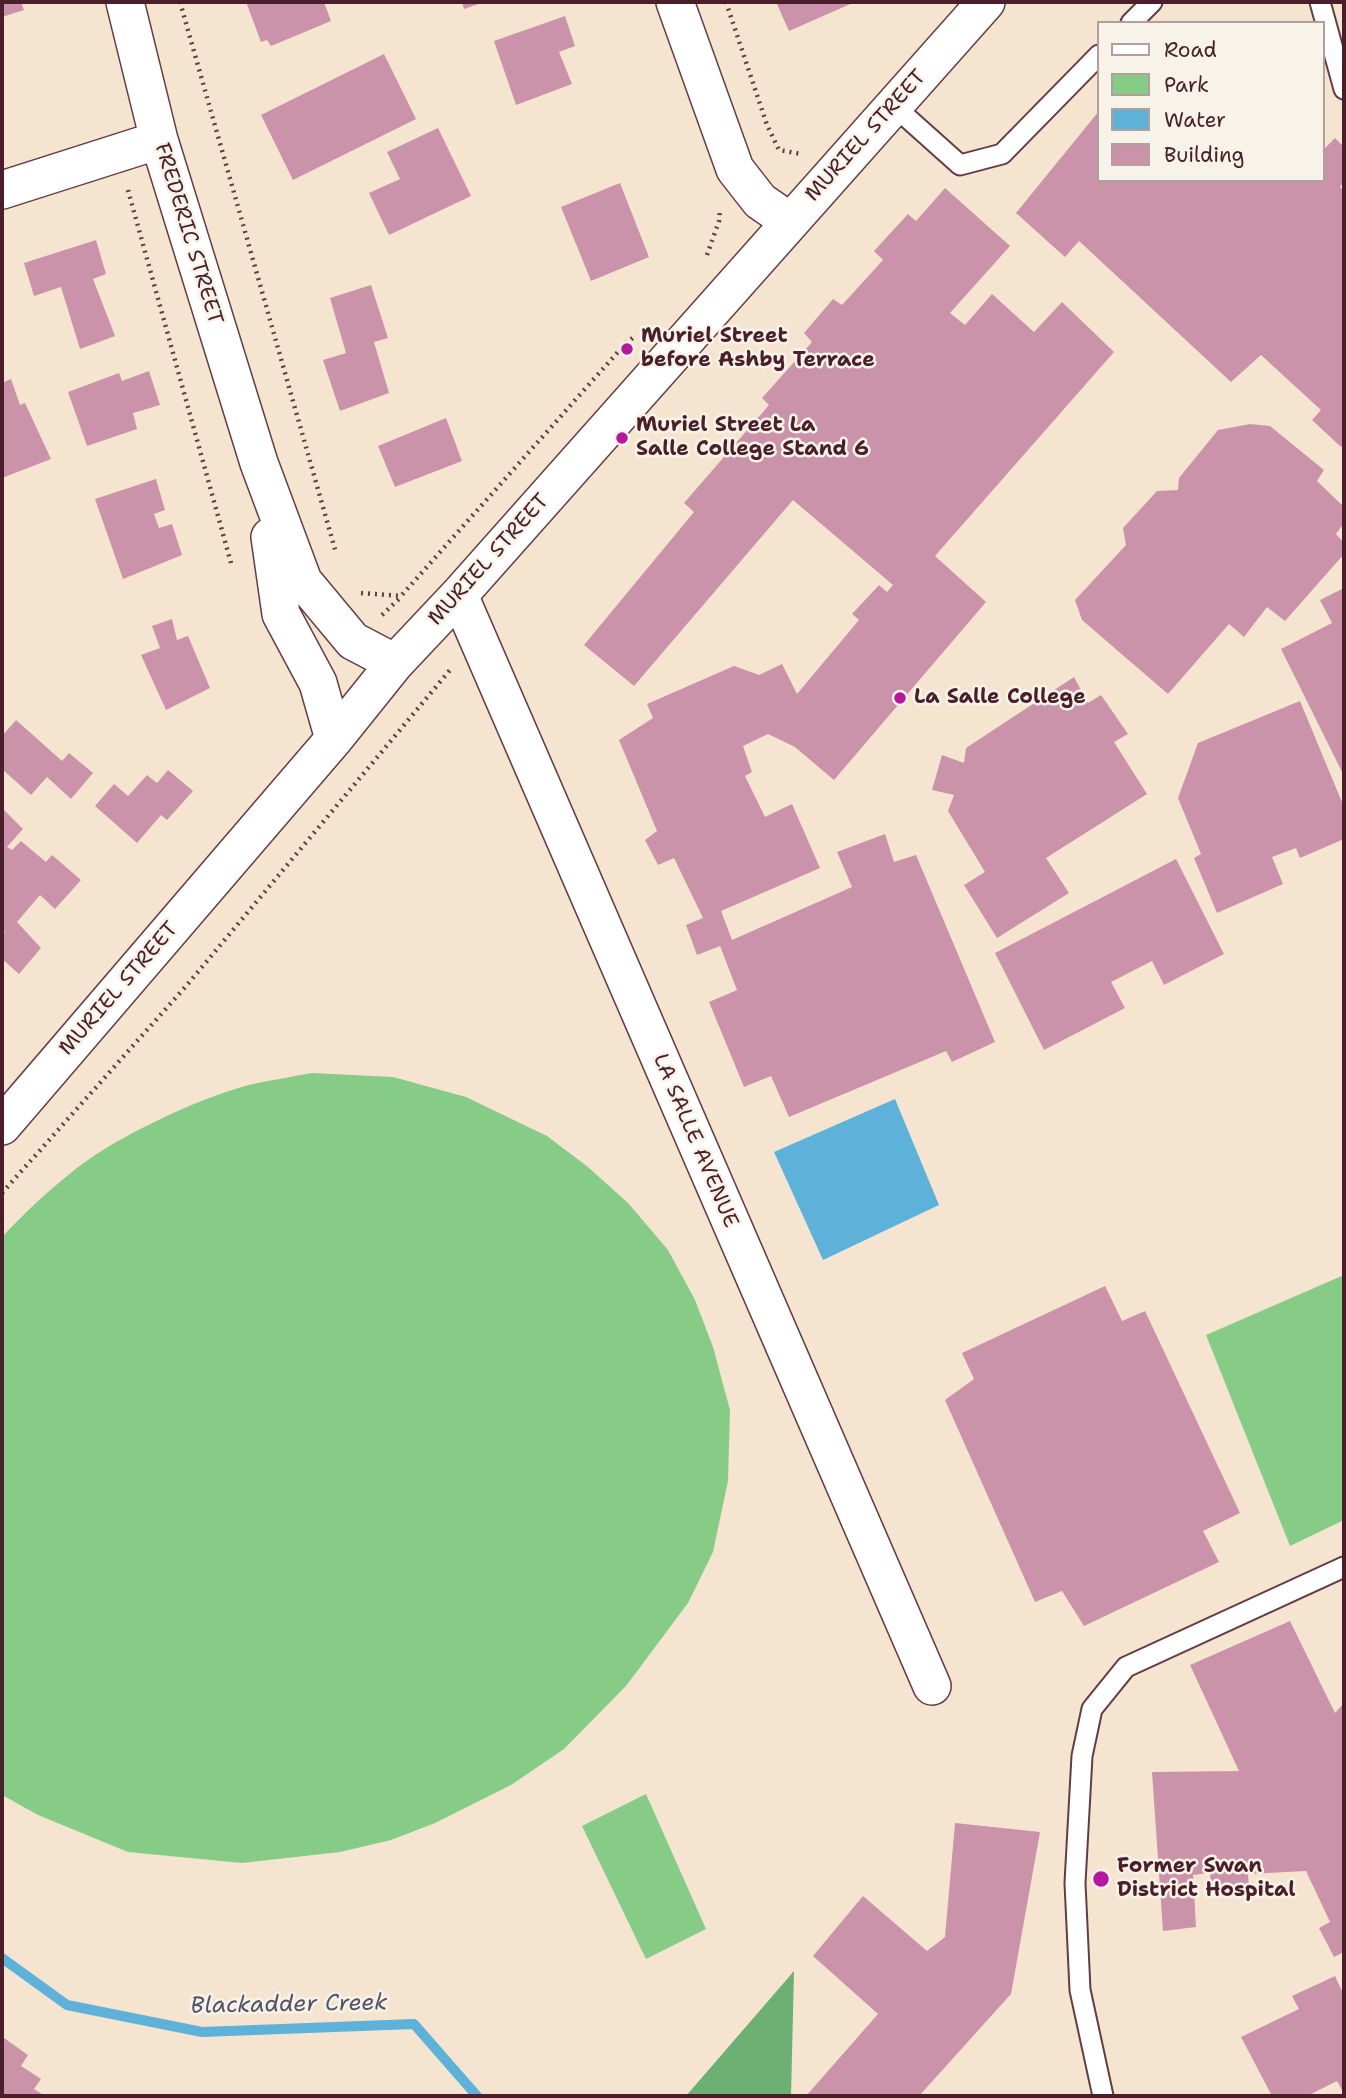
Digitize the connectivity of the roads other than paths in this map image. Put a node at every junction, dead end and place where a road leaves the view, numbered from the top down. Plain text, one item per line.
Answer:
1 (125, 2) edge
2 (675, 2) edge
3 (986, 2) edge
4 (1152, 2) edge
5 (1320, 2) edge
6 (1133, 21) edge
7 (1098, 56) edge
8 (1344, 89) edge
9 (894, 106) junction
10 (159, 141) junction
11 (2, 191) edge
12 (789, 221) junction
13 (259, 463) junction
14 (459, 595) junction
15 (395, 663) junction
16 (334, 738) junction
17 (2, 1125) edge
18 (1344, 1567) edge
19 (932, 1686) dead end
20 (1103, 2096) edge

1 - 10 street, FREDERIC STREET
2 - 12 street
3 - 9 street, MURIEL STREET
4 - 6 lane
5 - 8 lane
7 - 9 lane
9 - 12 street, MURIEL STREET
10 - 11 street
10 - 13 street, FREDERIC STREET
12 - 14 street, MURIEL STREET
13 - 15 street, FREDERIC STREET
13 - 16 street, FREDERIC STREET
14 - 15 street, MURIEL STREET
14 - 19 street, LA SALLE AVENUE
15 - 16 street, MURIEL STREET
16 - 17 street, MURIEL STREET
18 - 20 lane

